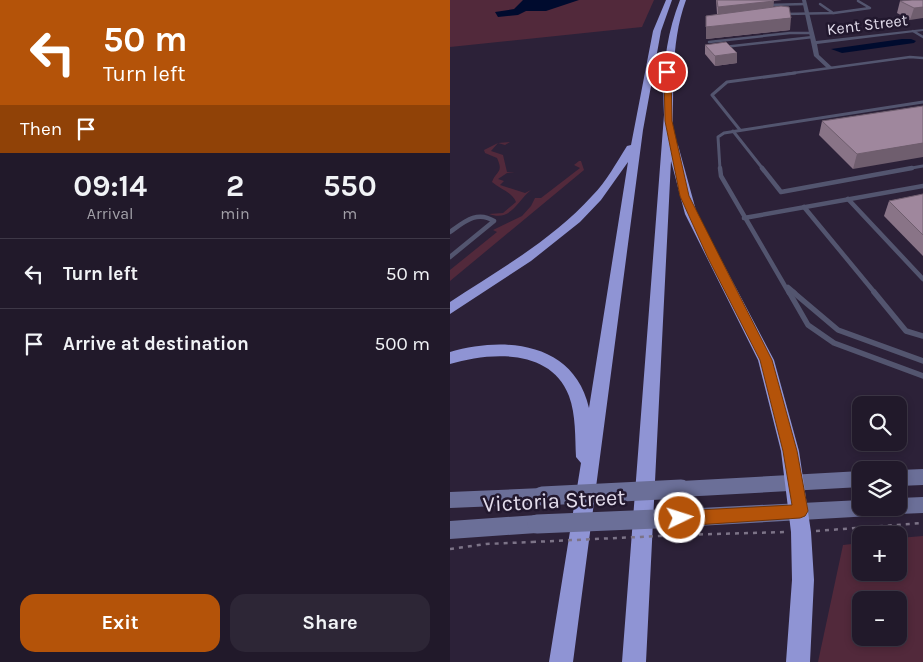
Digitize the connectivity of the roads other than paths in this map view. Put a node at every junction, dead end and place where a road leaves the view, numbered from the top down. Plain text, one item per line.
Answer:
1 (669, 0) edge
2 (683, 0) edge
3 (858, 1) edge
4 (804, 2) edge
5 (820, 4) dead end
6 (764, 5) edge
7 (807, 13) junction
8 (834, 13) junction
9 (780, 14) edge
10 (923, 30) edge
11 (913, 31) junction
12 (812, 35) junction
13 (923, 37) edge
14 (709, 42) edge
15 (814, 43) junction
16 (719, 47) edge
17 (923, 58) edge
18 (830, 68) junction
19 (923, 102) edge
20 (669, 121) junction
21 (638, 130) junction
22 (740, 130) junction
23 (733, 131) junction
24 (923, 166) edge
25 (923, 186) edge
26 (848, 199) junction
27 (804, 207) junction
28 (744, 218) junction
29 (450, 232) edge
30 (450, 257) edge
31 (923, 279) edge
32 (784, 284) junction
33 (450, 310) edge
34 (923, 336) edge
35 (450, 358) edge
36 (923, 361) edge
37 (923, 376) edge
38 (923, 477) edge
39 (588, 478) junction
40 (907, 478) edge
41 (852, 479) edge
42 (796, 482) junction
43 (450, 500) edge
44 (923, 505) edge
45 (907, 506) edge
46 (852, 509) edge
47 (800, 511) junction
48 (450, 530) edge
49 (561, 662) edge
50 (634, 662) edge
51 (798, 662) edge

1 - 21 highway
2 - 20 highway
3 - 8 lane
4 - 6 lane
4 - 7 street
5 - 8 lane
7 - 8 lane
7 - 9 lane
7 - 12 street
10 - 11 street, Kent Street
11 - 13 lane
11 - 15 street, Kent Street
12 - 14 lane
12 - 15 street
12 - 16 lane
15 - 18 street
17 - 18 lane
18 - 22 lane
19 - 22 lane
20 - 42 highway
20 - 50 highway
21 - 33 highway
21 - 39 highway
22 - 23 lane
23 - 24 lane
23 - 28 lane
25 - 26 lane
26 - 27 lane
26 - 31 lane
27 - 28 lane
27 - 34 lane
28 - 32 lane
29 - 30 lane
32 - 36 lane
32 - 37 lane
35 - 39 highway
38 - 40 street
39 - 49 highway
41 - 42 street, Victoria Street
42 - 43 street, Victoria Street, bridge
42 - 47 highway
44 - 45 street
46 - 47 street, Victoria Street
47 - 48 street, Victoria Street, bridge
47 - 51 highway

